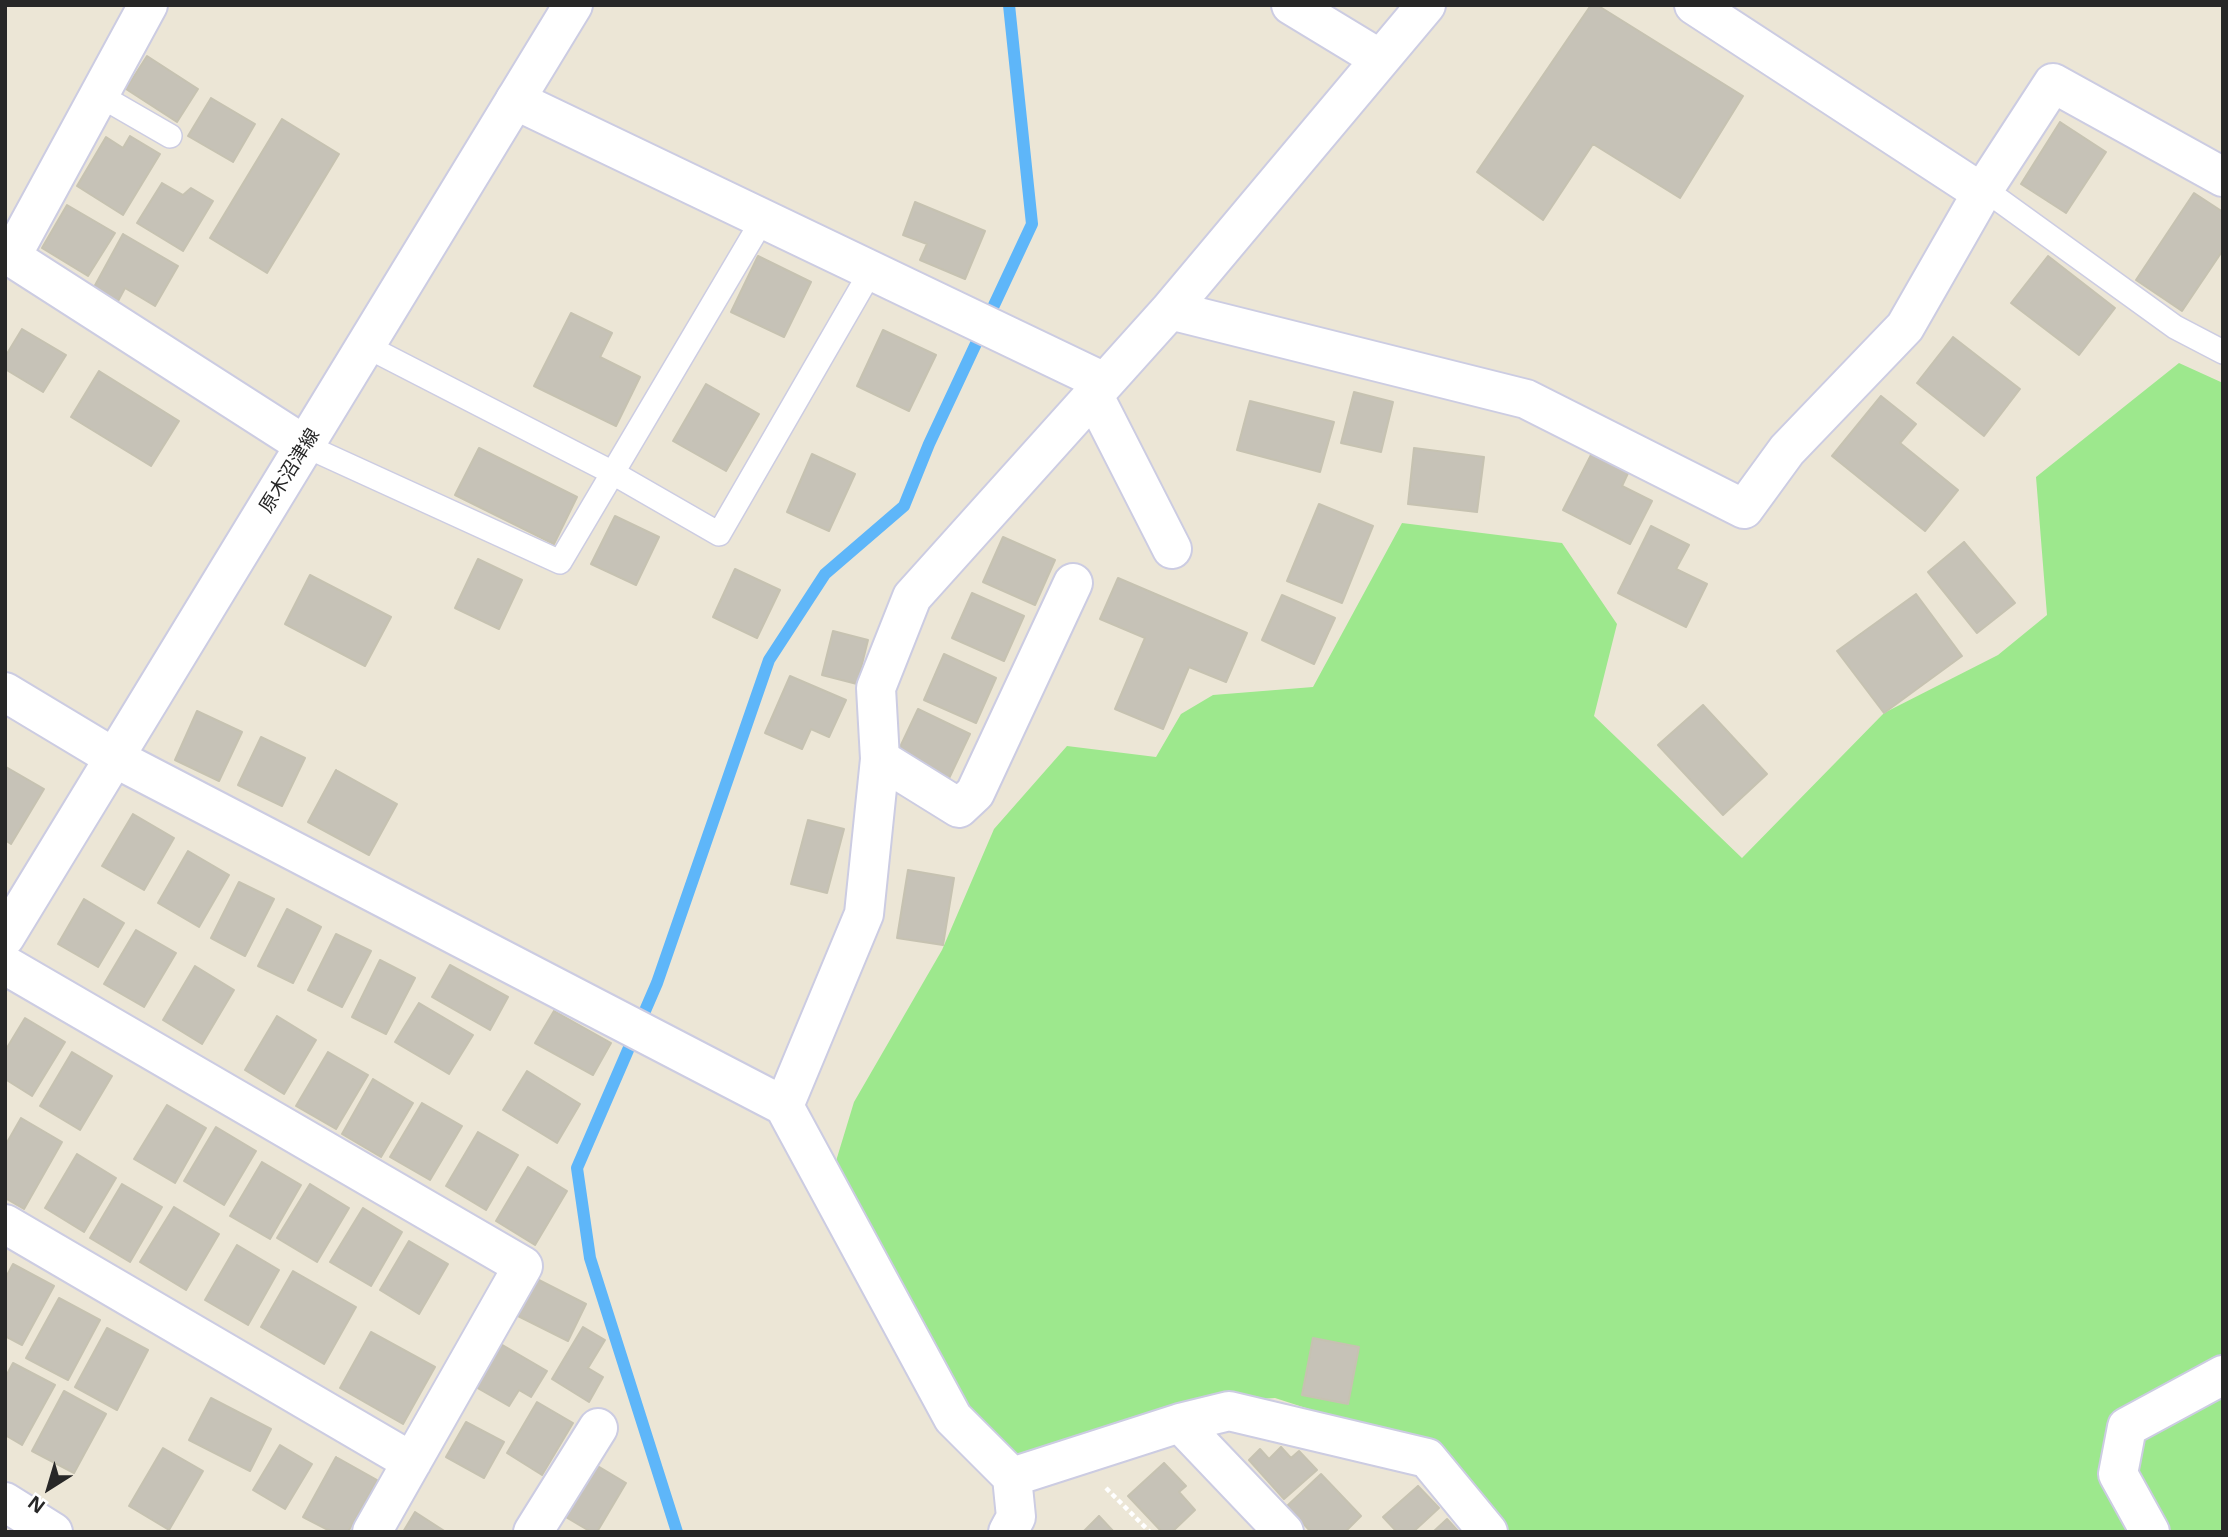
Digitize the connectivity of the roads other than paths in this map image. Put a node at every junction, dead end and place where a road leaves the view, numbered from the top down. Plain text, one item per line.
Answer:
1 (148, 5) edge
2 (573, 5) edge
3 (1291, 5) edge
4 (1426, 5) edge
5 (1694, 5) edge
6 (1380, 59) junction
7 (99, 95) junction
8 (515, 100) junction
9 (170, 136) dead end
10 (2223, 177) edge
11 (1983, 191) junction
12 (762, 219) junction
13 (8, 255) edge
14 (871, 271) junction
15 (1170, 310) junction
16 (366, 346) junction
17 (2223, 352) edge
18 (1099, 389) junction
19 (306, 446) junction
20 (613, 473) junction
21 (1172, 549) dead end
22 (1073, 583) dead end
23 (5, 692) edge
24 (113, 757) junction
25 (880, 759) junction
26 (5, 937) edge
27 (5, 965) edge
28 (784, 1106) junction
29 (5, 1224) edge
30 (2223, 1375) edge
31 (1180, 1423) junction
32 (598, 1428) dead end
33 (412, 1462) junction
34 (1012, 1477) junction
35 (5, 1502) edge
36 (53, 1532) edge
37 (372, 1532) edge
38 (533, 1532) edge
39 (1009, 1532) edge
40 (1284, 1532) edge
41 (1488, 1532) edge
42 (2150, 1532) edge

1 - 7 street
2 - 8 street, 原木沼津線
3 - 6 street
4 - 6 street
5 - 11 street
6 - 15 street
7 - 9 lane
7 - 13 street
8 - 12 street
8 - 16 street, 原木沼津線
10 - 11 street
11 - 15 street
11 - 17 lane
12 - 14 street
12 - 20 lane
13 - 19 street
14 - 18 street
14 - 20 lane
15 - 18 street
16 - 19 street, 原木沼津線
16 - 20 lane
18 - 21 street
18 - 25 street
19 - 20 lane
19 - 24 street, 原木沼津線
22 - 25 street
23 - 24 street
24 - 26 street, 原木沼津線
24 - 28 street
25 - 28 street
27 - 33 street
28 - 34 street
29 - 33 street
30 - 42 street
31 - 34 street
31 - 40 street
31 - 41 street
32 - 38 street
33 - 37 street
34 - 39 street
35 - 36 street

